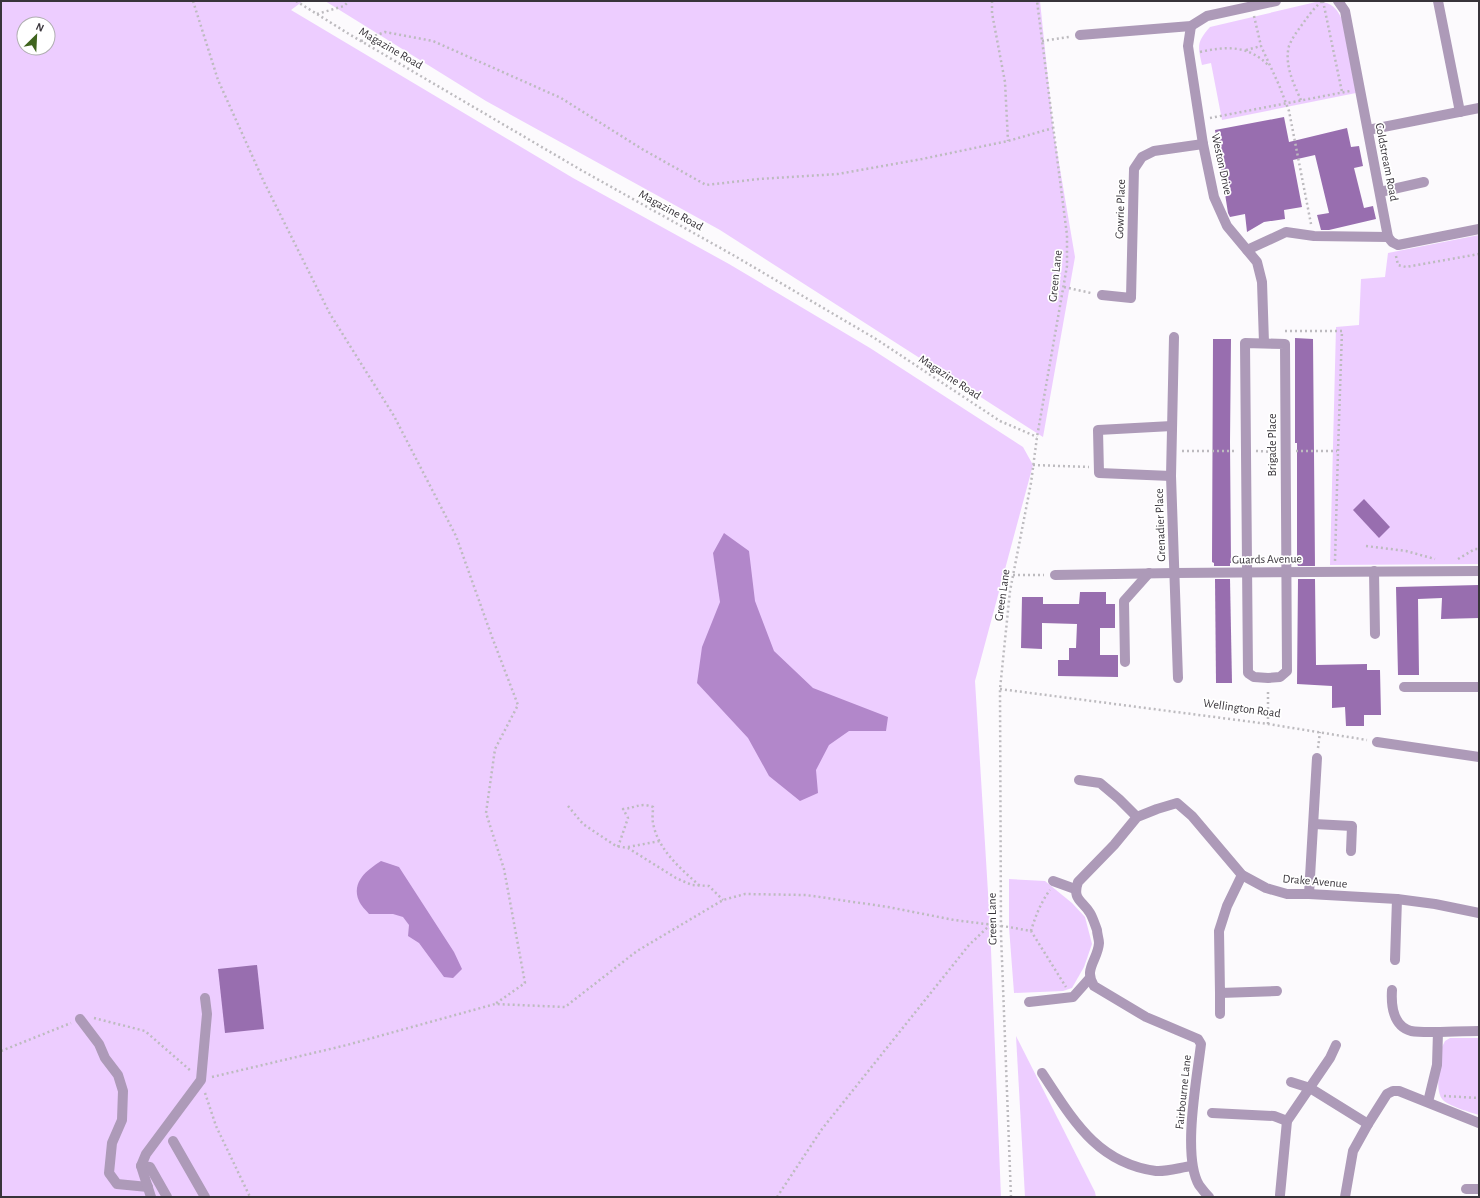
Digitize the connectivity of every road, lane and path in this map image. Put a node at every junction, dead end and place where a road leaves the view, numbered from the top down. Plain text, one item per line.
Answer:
1 (193, 1) edge
2 (296, 1) edge
3 (349, 1) edge
4 (992, 1) edge
5 (1037, 1) edge
6 (1270, 1) edge
7 (1323, 1) edge
8 (1338, 1) edge
9 (1438, 1) edge
10 (1251, 6) junction
11 (317, 14) junction
12 (1191, 26) junction
13 (1080, 35) joint
14 (361, 41) junction
15 (1042, 41) junction
16 (1261, 46) junction
17 (1246, 50) junction
18 (1189, 54) junction
19 (1270, 67) junction
20 (1360, 89) junction
21 (1342, 92) junction
22 (1301, 100) junction
23 (1286, 103) junction
24 (1479, 108) edge
25 (1460, 112) junction
26 (1200, 120) junction
27 (1053, 128) junction
28 (1368, 130) junction
29 (1008, 141) junction
30 (1203, 144) junction
31 (1424, 182) dead end
32 (1380, 192) junction
33 (1479, 229) edge
34 (1314, 236) junction
35 (1390, 240) junction
36 (1247, 250) junction
37 (1479, 254) edge
38 (1064, 287) junction
39 (1102, 295) joint
40 (1263, 332) junction
41 (1174, 337) dead end
42 (1264, 343) junction
43 (1172, 426) junction
44 (1037, 437) junction
45 (1033, 465) junction
46 (1099, 467) junction
47 (1171, 476) junction
48 (1366, 546) dead end
49 (1479, 549) edge
50 (1441, 559) dead end
51 (1454, 559) dead end
52 (1335, 571) junction
53 (1374, 571) junction
54 (1479, 571) edge
55 (1174, 572) junction
56 (1246, 572) junction
57 (1286, 572) junction
58 (1149, 573) junction
59 (1013, 575) junction
60 (1055, 575) joint
61 (1375, 634) dead end
62 (1125, 662) dead end
63 (1178, 678) dead end
64 (1268, 678) junction
65 (1404, 687) dead end
66 (1479, 687) edge
67 (1000, 689) junction
68 (1268, 724) junction
69 (1320, 732) junction
70 (1377, 742) joint
71 (1317, 758) joint
72 (1479, 758) edge
73 (1079, 780) dead end
74 (568, 806) dead end
75 (1137, 817) junction
76 (1314, 824) junction
77 (660, 841) junction
78 (618, 847) junction
79 (628, 848) junction
80 (1351, 851) dead end
81 (1242, 875) junction
82 (1055, 882) joint
83 (701, 886) junction
84 (1075, 889) junction
85 (1309, 894) junction
86 (1397, 899) junction
87 (723, 900) junction
88 (1479, 913) edge
89 (990, 925) junction
90 (1001, 926) junction
91 (1031, 931) junction
92 (1395, 960) dead end
93 (1089, 979) junction
94 (1392, 990) dead end
95 (1277, 991) dead end
96 (1220, 993) junction
97 (1073, 997) junction
98 (205, 998) dead end
99 (1029, 1002) dead end
100 (495, 1004) junction
101 (1220, 1014) dead end
102 (80, 1019) junction
103 (1479, 1031) edge
104 (1438, 1032) junction
105 (1336, 1045) dead end
106 (1, 1051) edge
107 (1042, 1073) dead end
108 (201, 1080) junction
109 (1291, 1082) dead end
110 (1310, 1088) junction
111 (1479, 1098) edge
112 (1428, 1099) junction
113 (1212, 1113) dead end
114 (1287, 1121) junction
115 (1479, 1123) edge
116 (1368, 1124) junction
117 (173, 1141) dead end
118 (141, 1166) junction
119 (1192, 1166) junction
120 (1466, 1189) dead end
121 (1479, 1189) edge
122 (150, 1192) edge
123 (1280, 1195) dead end
124 (167, 1197) edge
125 (205, 1197) edge
126 (250, 1197) edge
127 (777, 1197) edge
128 (1011, 1197) edge
129 (1209, 1197) edge
130 (1345, 1197) edge

1 - 100 path
2 - 11 path, Magazine Road
3 - 11 path
4 - 29 path
5 - 15 path, Green Lane
6 - 10 street
7 - 21 path
7 - 22 path
8 - 20 street, Coldstream Road
9 - 25 street
10 - 12 street
10 - 16 path
11 - 14 path, Magazine Road
12 - 13 street
12 - 18 street, Weston Drive
13 - 15 path
14 - 29 path
14 - 44 path, Magazine Road
15 - 27 path, Green Lane
16 - 17 path
16 - 19 path
17 - 18 path
17 - 19 path
18 - 26 street, Weston Drive
19 - 23 path
20 - 21 path
20 - 28 street, Coldstream Road
21 - 22 path
22 - 23 path
23 - 26 path
23 - 34 path
24 - 25 street
25 - 28 street
26 - 30 street, Weston Drive
27 - 29 path
27 - 38 path, Green Lane
28 - 32 street, Coldstream Road
30 - 36 street, Weston Drive
30 - 39 street, Gowrie Place
31 - 32 street
32 - 35 street, Coldstream Road
33 - 35 street
34 - 35 street
34 - 36 street
35 - 37 path
36 - 40 street, Weston Drive
38 - 39 path
38 - 44 path, Green Lane
40 - 42 street, Weston Drive
40 - 52 path
41 - 43 street, Grenadier Place
42 - 56 street, Brigade Place
42 - 57 street, Brigade Place
43 - 46 street
43 - 47 street, Grenadier Place
44 - 45 path, Green Lane
45 - 46 path
45 - 59 path, Green Lane
46 - 47 street, Grenadier Place
47 - 55 street, Grenadier Place
48 - 50 path
49 - 51 path
52 - 53 street, Guards Avenue
52 - 57 street, Guards Avenue
53 - 54 street, Guards Avenue
53 - 61 street
55 - 56 street, Guards Avenue
55 - 58 street, Guards Avenue
55 - 63 street, Grenadier Place
56 - 57 street, Guards Avenue
56 - 64 street, Brigade Place
57 - 64 street, Brigade Place
58 - 60 street, Guards Avenue
58 - 62 street
59 - 60 path
59 - 67 path, Green Lane
64 - 68 path
65 - 66 street
67 - 68 path, Wellington Road
67 - 90 path, Green Lane
68 - 69 path, Wellington Road
69 - 70 path, Wellington Road
69 - 71 path
70 - 72 street
71 - 76 street
73 - 75 street
74 - 78 path
75 - 81 street, Drake Avenue
75 - 84 street
76 - 80 street
76 - 85 street
77 - 78 path
77 - 79 path
77 - 83 path
78 - 79 path
79 - 83 path
81 - 85 street, Drake Avenue
81 - 96 street
82 - 84 street
82 - 91 path
83 - 87 path
84 - 93 street
85 - 86 street, Drake Avenue
86 - 88 street, Drake Avenue
86 - 92 street
87 - 89 path
87 - 100 path
89 - 90 path
89 - 127 path
90 - 91 path
90 - 128 path, Green Lane
91 - 97 path
93 - 97 street
93 - 119 street, Fairbourne Lane
94 - 104 street
95 - 96 street
96 - 101 street
97 - 99 street
98 - 108 street
100 - 108 path
102 - 106 path
102 - 108 path
102 - 122 street
103 - 104 street
104 - 112 street
105 - 110 street
107 - 119 street
108 - 118 street
108 - 126 path
109 - 110 street
110 - 114 street
110 - 116 street
111 - 112 path
112 - 115 street
112 - 116 street
113 - 114 street
114 - 123 street
116 - 130 street
117 - 125 street
118 - 122 street
118 - 124 street
119 - 129 street, Fairbourne Lane
120 - 121 street

